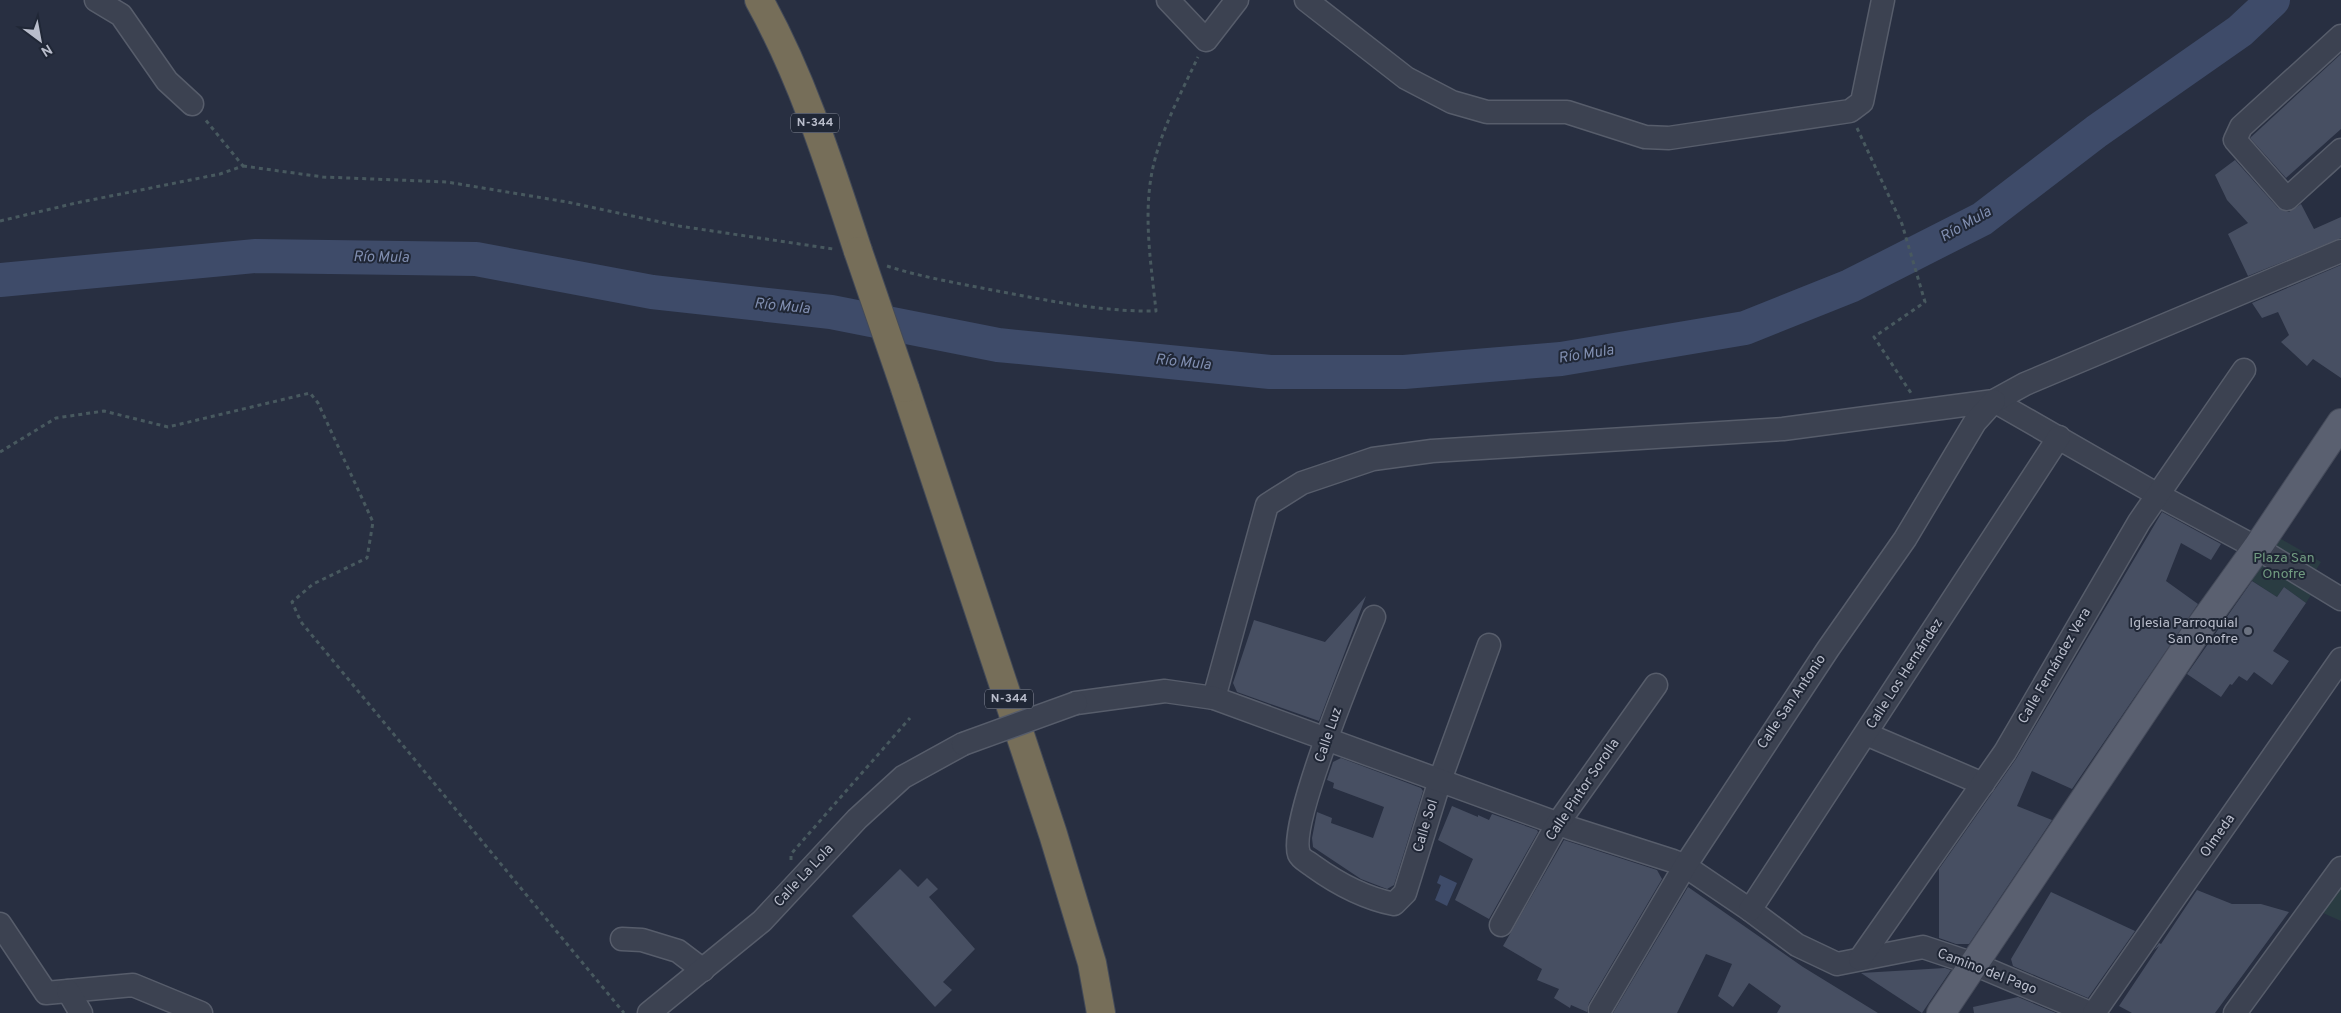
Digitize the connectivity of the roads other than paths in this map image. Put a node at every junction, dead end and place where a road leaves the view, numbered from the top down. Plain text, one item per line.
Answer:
1 (96, 0) edge
2 (759, 0) edge
3 (1168, 0) edge
4 (1237, 0) edge
5 (1306, 0) edge
6 (1883, 0) edge
7 (2341, 36) edge
8 (192, 104) road end
9 (2341, 150) edge
10 (2341, 251) edge
11 (2244, 370) dead end
12 (1994, 401) junction
13 (2341, 423) edge
14 (2059, 437) junction
15 (2158, 495) junction
16 (2258, 548) junction
17 (2341, 599) edge
18 (1374, 616) dead end
19 (1489, 645) dead end
20 (2341, 659) edge
21 (1656, 685) dead end
22 (1214, 698) junction
23 (1866, 734) junction
24 (1326, 740) junction
25 (1440, 780) junction
26 (1983, 784) junction
27 (1558, 823) junction
28 (1300, 856) joint
29 (1679, 863) junction
30 (2341, 868) edge
31 (1750, 910) junction
32 (0, 924) edge
33 (1502, 925) dead end
34 (622, 939) dead end
35 (1860, 959) junction
36 (1974, 964) junction
37 (703, 970) junction
38 (68, 991) junction
39 (1600, 1010) dead end
40 (81, 1013) edge
41 (201, 1013) edge
42 (648, 1013) edge
43 (1101, 1013) edge
44 (1941, 1013) edge
45 (2092, 1013) edge
46 (2235, 1013) edge

1 - 8 street
2 - 43 highway, N-344, bridge
3 - 4 street
5 - 6 street
7 - 9 street
10 - 12 street
11 - 15 street, Calle Fernández Vera
12 - 14 street
12 - 22 street
12 - 29 street, Calle San Antonio
13 - 16 main road
14 - 15 street
14 - 23 street, Calle Los Hernández
15 - 16 street
15 - 26 street, Calle Fernández Vera
16 - 17 street
16 - 36 main road
18 - 24 street, Calle Luz
19 - 25 street, Calle Sol
20 - 45 street, Olmeda
21 - 27 street, Calle Pintor Sorolla
22 - 24 street, Calle La Lola
22 - 37 street, Calle La Lola, bridge
23 - 26 street
23 - 31 street, Calle Los Hernández
24 - 25 street, Camino del Pago
24 - 28 street, Calle Luz
25 - 27 street, Camino del Pago
25 - 28 street, Calle Sol
26 - 35 street, Calle Fernández Vera
27 - 29 street, Camino del Pago
27 - 33 street, Calle Pintor Sorolla
29 - 31 street, Camino del Pago
29 - 39 street, Calle San Antonio
30 - 46 street
31 - 35 street, Camino del Pago
32 - 38 street
34 - 37 street
35 - 36 street, Camino del Pago
36 - 44 main road
36 - 45 street, Camino del Pago
37 - 42 street, Calle La Lola
38 - 40 street
38 - 41 street

